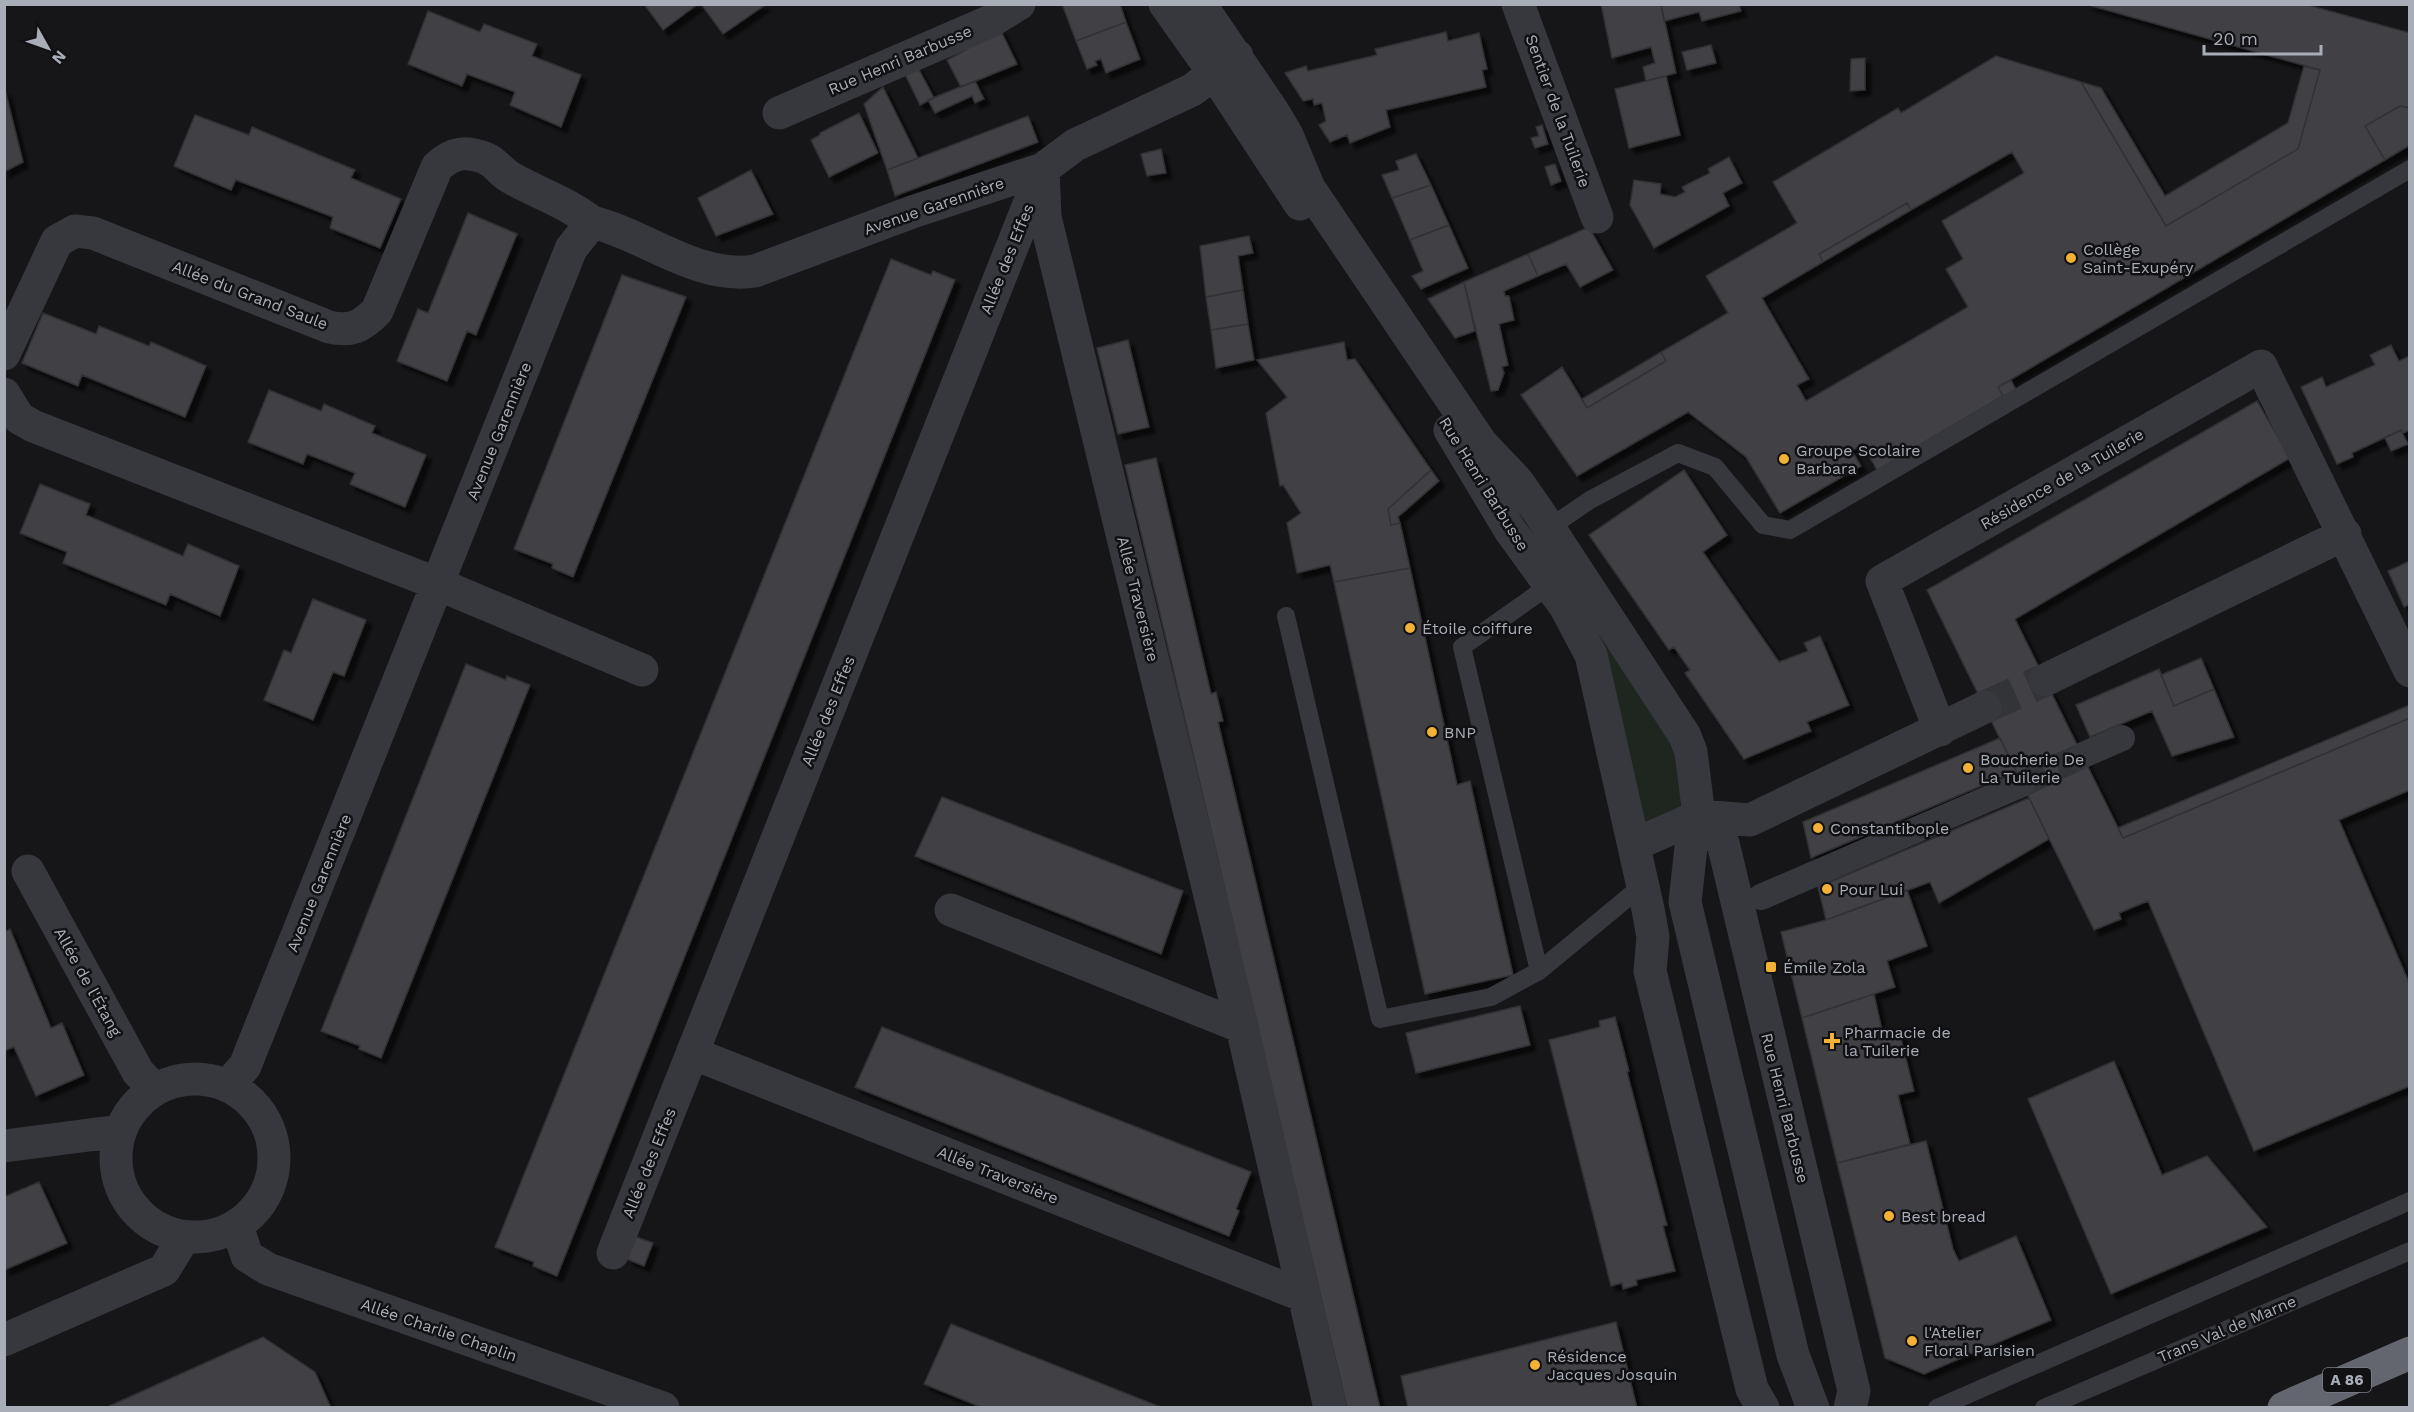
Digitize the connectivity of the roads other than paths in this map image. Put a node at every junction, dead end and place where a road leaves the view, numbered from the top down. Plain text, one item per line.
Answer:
1 (1018, 4) edge
2 (1165, 4) edge
3 (1200, 4) edge
4 (1518, 4) edge
5 (1225, 64) junction
6 (779, 113) dead end
7 (1043, 169) junction
8 (2409, 169) edge
9 (1597, 217) dead end
10 (592, 222) junction
11 (4, 354) edge
12 (4, 394) edge
13 (1549, 528) junction
14 (2345, 534) junction
15 (438, 584) junction
16 (1550, 585) junction
17 (1286, 616) dead end
18 (642, 670) dead end
19 (2409, 671) edge
20 (2045, 680) tunnel mouth
21 (1984, 707) tunnel mouth
22 (1941, 730) junction
23 (2122, 738) dead end
24 (2080, 756) tunnel mouth
25 (2022, 784) tunnel mouth
26 (1700, 816) junction
27 (1634, 845) junction
28 (28, 871) dead end
29 (1686, 878) junction
30 (1643, 885) junction
31 (1761, 897) dead end
32 (951, 910) dead end
33 (1653, 937) junction
34 (1539, 971) junction
35 (1242, 1027) junction
36 (692, 1053) junction
37 (228, 1085) junction
38 (154, 1089) junction
39 (120, 1131) junction
40 (4, 1146) edge
41 (2409, 1201) edge
42 (237, 1226) junction
43 (184, 1237) junction
44 (2409, 1251) edge
45 (613, 1253) dead end
46 (1304, 1296) junction
47 (4, 1340) edge
48 (2409, 1353) edge
49 (663, 1407) edge
50 (1330, 1407) edge
51 (1763, 1407) edge
52 (1769, 1407) edge
53 (1813, 1407) edge
54 (1850, 1407) edge
55 (1937, 1407) edge
56 (2044, 1407) edge
57 (2284, 1407) edge

1 - 6 street, Rue Henri Barbusse
2 - 5 street, Rue Henri Barbusse
3 - 5 street, Rue Henri Barbusse
4 - 9 street, Sentier de la Tuilerie
5 - 7 street
5 - 13 street, Rue Henri Barbusse
5 - 16 street, Rue Henri Barbusse
7 - 10 street, Avenue Garennière
7 - 35 street, Allée Traversière
7 - 36 street, Allée des Effes
8 - 13 lane
10 - 11 street, Allée du Grand Saule
10 - 15 street, Avenue Garennière
12 - 15 street
13 - 26 street, Rue Henri Barbusse
14 - 19 street, Résidence de la Tuilerie
14 - 20 street
14 - 22 street, Résidence de la Tuilerie
15 - 18 street
15 - 37 street, Avenue Garennière
16 - 27 street, Rue Henri Barbusse
16 - 34 lane
17 - 34 lane
21 - 22 street
22 - 26 street
23 - 24 street
25 - 31 street
26 - 27 street
26 - 29 street, Rue Henri Barbusse
26 - 54 street, Rue Henri Barbusse
27 - 30 street, Rue Henri Barbusse
28 - 38 street, Allée de l'Étang
29 - 30 street
29 - 53 street, Rue Henri Barbusse
30 - 33 street, Rue Henri Barbusse
30 - 34 lane
32 - 35 street
33 - 51 street, Rue Henri Barbusse
33 - 52 street, Rue Henri Barbusse
35 - 46 street, Allée Traversière
36 - 45 street, Allée des Effes
36 - 46 street, Allée Traversière
37 - 38 street
37 - 42 street
38 - 39 street
39 - 40 street
39 - 43 street
41 - 55 lane
42 - 43 street
42 - 49 street, Allée Charlie Chaplin
43 - 47 street
44 - 56 lane, Trans Val de Marne
46 - 50 street, Allée Traversière
48 - 57 highway, A 86

